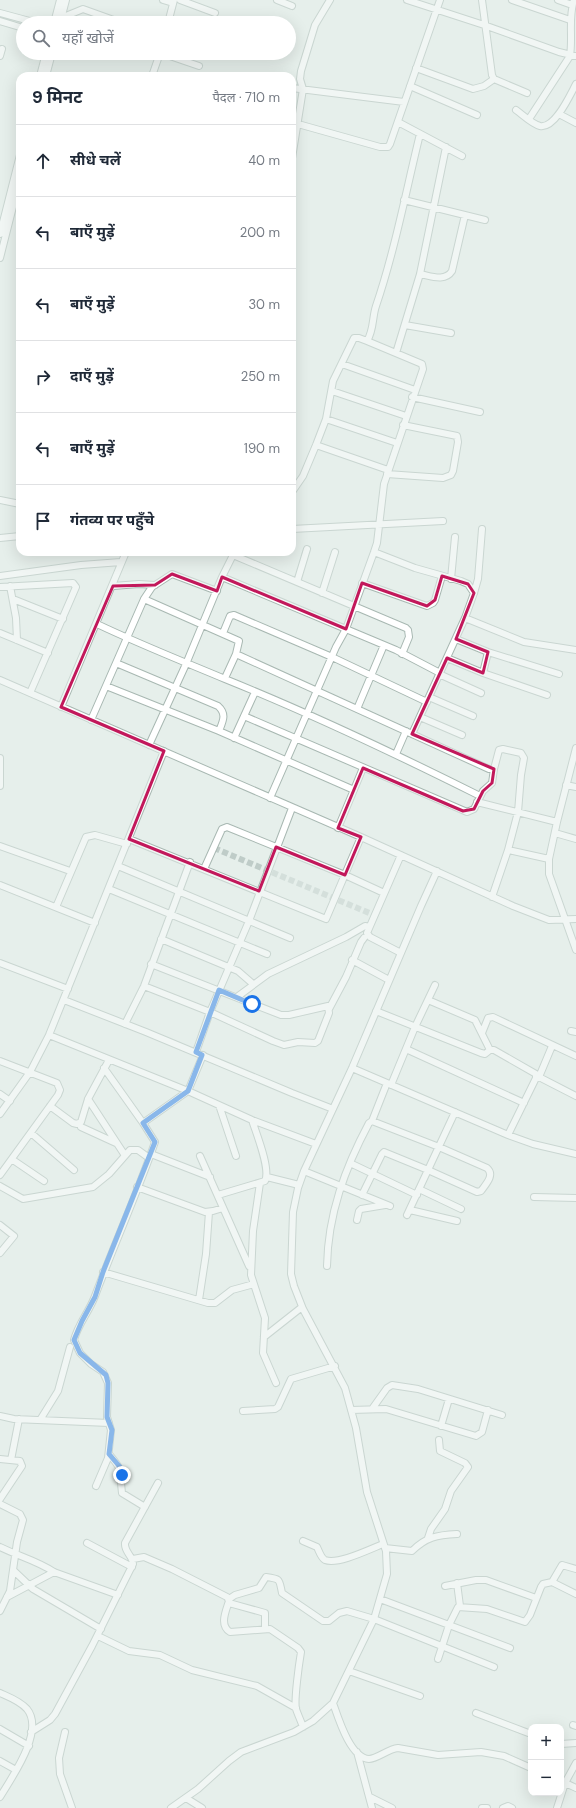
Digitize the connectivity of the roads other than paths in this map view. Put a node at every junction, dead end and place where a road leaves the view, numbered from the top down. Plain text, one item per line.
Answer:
1 (60, 0) edge
2 (66, 0) edge
3 (163, 0) edge
4 (180, 0) edge
5 (277, 0) edge
6 (330, 0) edge
7 (407, 0) edge
8 (440, 0) edge
9 (482, 0) edge
10 (512, 0) edge
11 (558, 0) edge
12 (174, 2) edge
13 (573, 3) edge
14 (292, 6) dead end
15 (437, 10) junction
16 (0, 13) edge
17 (215, 14) dead end
18 (58, 16) edge
19 (60, 16) edge
20 (67, 16) edge
21 (102, 16) edge
22 (170, 16) edge
23 (16, 17) edge
24 (0, 21) edge
25 (572, 24) edge
26 (484, 25) junction
27 (16, 26) edge
28 (2, 49) dead end
29 (0, 56) edge
30 (573, 56) edge
31 (44, 60) edge
32 (50, 60) edge
33 (158, 60) edge
34 (181, 60) edge
35 (199, 66) dead end
36 (416, 68) junction
37 (41, 72) edge
38 (47, 72) edge
39 (153, 72) edge
40 (494, 79) junction
41 (576, 84) edge
42 (410, 86) junction
43 (296, 89) edge
44 (303, 90) junction
45 (527, 93) dead end
46 (404, 102) junction
47 (516, 110) dead end
48 (559, 114) junction
49 (477, 115) dead end
50 (529, 119) junction
51 (296, 120) edge
52 (299, 121) junction
53 (398, 122) junction
54 (576, 123) edge
55 (296, 134) edge
56 (420, 134) junction
57 (446, 147) junction
58 (462, 156) dead end
59 (16, 175) edge
60 (16, 190) edge
61 (404, 200) junction
62 (0, 203) edge
63 (10, 206) junction
64 (434, 207) junction
65 (464, 215) junction
66 (485, 220) dead end
67 (0, 234) edge
68 (0, 258) edge
69 (420, 274) junction
70 (406, 325) junction
71 (451, 333) dead end
72 (367, 341) junction
73 (396, 353) junction
74 (342, 364) junction
75 (415, 390) junction
76 (332, 391) junction
77 (412, 397) junction
78 (480, 412) dead end
79 (406, 416) junction
80 (326, 419) junction
81 (403, 425) junction
82 (397, 443) junction
83 (316, 445) junction
84 (388, 472) junction
85 (296, 486) edge
86 (0, 500) edge
87 (16, 503) edge
88 (444, 521) dead end
89 (378, 525) junction
90 (296, 529) edge
91 (482, 529) dead end
92 (16, 536) edge
93 (455, 537) dead end
94 (0, 538) edge
95 (307, 549) dead end
96 (335, 552) dead end
97 (374, 552) junction
98 (124, 556) edge
99 (233, 556) edge
100 (238, 556) edge
101 (121, 562) junction
102 (0, 576) edge
103 (442, 576) junction
104 (222, 577) junction
105 (451, 579) junction
106 (114, 582) junction
107 (297, 582) junction
108 (362, 584) junction
109 (155, 585) junction
110 (10, 586) junction
111 (0, 587) edge
112 (217, 591) junction
113 (322, 593) junction
114 (474, 593) junction
115 (13, 598) junction
116 (144, 599) junction
117 (354, 607) junction
118 (465, 618) junction
119 (63, 619) junction
120 (97, 624) junction
121 (202, 624) junction
122 (346, 629) junction
123 (223, 633) junction
124 (0, 634) edge
125 (126, 638) junction
126 (456, 639) junction
127 (17, 640) junction
128 (384, 645) junction
129 (576, 650) edge
130 (488, 652) junction
131 (48, 653) junction
132 (236, 654) junction
133 (402, 654) junction
134 (332, 657) junction
135 (447, 658) junction
136 (116, 663) junction
137 (186, 664) junction
138 (439, 674) junction
139 (483, 674) junction
140 (559, 674) dead end
141 (371, 675) junction
142 (225, 678) junction
143 (0, 680) edge
144 (106, 686) junction
145 (175, 687) junction
146 (317, 691) junction
147 (255, 692) junction
148 (30, 693) junction
149 (481, 693) dead end
150 (547, 695) dead end
151 (428, 700) junction
152 (61, 707) junction
153 (357, 709) junction
154 (165, 710) junction
155 (306, 714) junction
156 (244, 716) junction
157 (474, 716) dead end
158 (420, 717) junction
159 (91, 720) junction
160 (219, 731) junction
161 (409, 732) junction
162 (462, 735) dead end
163 (296, 737) junction
164 (234, 738) junction
165 (149, 745) junction
166 (576, 748) edge
167 (164, 751) junction
168 (396, 754) junction
169 (0, 758) edge
170 (286, 761) junction
171 (363, 768) junction
172 (494, 768) junction
173 (566, 785) junction
174 (0, 786) edge
175 (576, 787) edge
176 (354, 790) junction
177 (480, 796) junction
178 (270, 798) junction
179 (477, 802) junction
180 (292, 808) junction
181 (518, 812) junction
182 (557, 822) junction
183 (338, 828) junction
184 (555, 833) junction
185 (361, 837) junction
186 (576, 839) edge
187 (128, 842) junction
188 (0, 846) edge
189 (276, 847) junction
190 (508, 850) junction
191 (401, 855) junction
192 (549, 859) junction
193 (190, 862) junction
194 (118, 866) junction
195 (204, 869) junction
196 (70, 871) junction
197 (437, 871) junction
198 (345, 875) junction
199 (0, 885) edge
200 (109, 889) junction
201 (179, 892) junction
202 (259, 892) junction
203 (384, 893) junction
204 (492, 897) junction
205 (56, 907) junction
206 (171, 913) junction
207 (576, 918) edge
208 (565, 920) junction
209 (249, 921) junction
210 (95, 923) junction
211 (369, 927) junction
212 (290, 938) dead end
213 (364, 938) dead end
214 (161, 939) junction
215 (240, 943) junction
216 (576, 950) edge
217 (401, 953) junction
218 (267, 954) dead end
219 (352, 960) junction
220 (0, 963) edge
221 (152, 964) junction
222 (228, 968) junction
223 (389, 980) junction
224 (253, 984) junction
225 (435, 985) dead end
226 (144, 986) junction
227 (68, 989) junction
228 (219, 990) junction
229 (237, 998) junction
230 (64, 1000) junction
231 (428, 1000) junction
232 (329, 1009) junction
233 (376, 1011) junction
234 (210, 1012) junction
235 (125, 1024) junction
236 (415, 1027) junction
237 (482, 1033) junction
238 (50, 1035) junction
239 (552, 1046) junction
240 (406, 1049) junction
241 (490, 1050) junction
242 (196, 1052) junction
243 (202, 1055) junction
244 (576, 1056) edge
245 (109, 1060) junction
246 (0, 1061) edge
247 (104, 1068) junction
248 (352, 1068) junction
249 (30, 1072) junction
250 (538, 1076) junction
251 (389, 1084) junction
252 (188, 1091) junction
253 (0, 1094) edge
254 (576, 1096) edge
255 (88, 1099) junction
256 (10, 1101) junction
257 (524, 1103) junction
258 (219, 1105) junction
259 (50, 1106) junction
260 (333, 1108) junction
261 (455, 1112) junction
262 (0, 1114) edge
263 (252, 1120) junction
264 (372, 1121) junction
265 (143, 1123) junction
266 (81, 1126) dead end
267 (31, 1133) junction
268 (508, 1135) junction
269 (118, 1144) junction
270 (316, 1144) junction
271 (439, 1147) junction
272 (124, 1154) junction
273 (576, 1154) edge
274 (150, 1156) junction
275 (200, 1156) dead end
276 (236, 1156) dead end
277 (13, 1160) junction
278 (350, 1163) junction
279 (74, 1170) dead end
280 (428, 1170) junction
281 (304, 1171) junction
282 (372, 1174) junction
283 (0, 1176) edge
284 (210, 1177) junction
285 (267, 1178) junction
286 (44, 1181) dead end
287 (260, 1183) junction
288 (299, 1185) junction
289 (0, 1186) edge
290 (340, 1186) junction
291 (137, 1187) junction
292 (418, 1192) junction
293 (218, 1195) junction
294 (362, 1195) junction
295 (534, 1197) dead end
296 (576, 1198) edge
297 (223, 1208) junction
298 (461, 1209) dead end
299 (209, 1212) junction
300 (357, 1220) dead end
301 (457, 1221) dead end
302 (0, 1225) edge
303 (0, 1253) edge
304 (327, 1266) dead end
305 (250, 1267) junction
306 (103, 1272) junction
307 (254, 1284) junction
308 (199, 1300) junction
309 (302, 1307) junction
310 (264, 1337) junction
311 (70, 1347) dead end
312 (335, 1366) junction
313 (276, 1383) dead end
314 (449, 1399) junction
315 (372, 1408) junction
316 (351, 1410) junction
317 (488, 1410) junction
318 (242, 1411) dead end
319 (502, 1415) dead end
320 (0, 1416) edge
321 (19, 1419) junction
322 (40, 1420) junction
323 (109, 1423) junction
324 (442, 1426) junction
325 (439, 1440) dead end
326 (109, 1454) junction
327 (0, 1459) edge
328 (10, 1460) junction
329 (158, 1484) dead end
330 (96, 1486) dead end
331 (0, 1499) edge
332 (0, 1504) edge
333 (145, 1508) junction
334 (457, 1534) dead end
335 (428, 1538) junction
336 (303, 1541) dead end
337 (87, 1543) dead end
338 (384, 1546) junction
339 (0, 1547) edge
340 (16, 1555) junction
341 (133, 1559) junction
342 (132, 1567) junction
343 (576, 1568) edge
344 (14, 1571) junction
345 (54, 1572) junction
346 (552, 1582) junction
347 (457, 1583) junction
348 (29, 1585) junction
349 (446, 1586) dead end
350 (576, 1594) edge
351 (118, 1595) junction
352 (7, 1597) junction
353 (536, 1598) junction
354 (380, 1599) junction
355 (229, 1601) junction
356 (460, 1606) junction
357 (0, 1611) edge
358 (374, 1619) junction
359 (449, 1625) junction
360 (101, 1629) junction
361 (265, 1629) junction
362 (98, 1636) junction
363 (441, 1647) junction
364 (510, 1648) dead end
365 (438, 1659) dead end
366 (494, 1667) dead end
367 (349, 1671) junction
368 (0, 1693) edge
369 (420, 1696) dead end
370 (333, 1703) junction
371 (296, 1708) junction
372 (476, 1713) dead end
373 (303, 1727) junction
374 (0, 1729) edge
375 (31, 1732) junction
376 (65, 1732) dead end
377 (528, 1733) edge
378 (576, 1743) edge
379 (564, 1744) edge
380 (28, 1746) junction
381 (357, 1752) junction
382 (0, 1761) edge
383 (576, 1763) edge
384 (528, 1767) edge
385 (16, 1770) junction
386 (564, 1781) edge
387 (564, 1782) edge
388 (576, 1788) edge
389 (1, 1794) edge
390 (560, 1796) edge
391 (370, 1797) junction
392 (186, 1798) junction
393 (72, 1808) edge
394 (171, 1808) edge
395 (202, 1808) edge
396 (372, 1808) edge
397 (392, 1808) edge
398 (482, 1808) edge
399 (487, 1808) edge
400 (503, 1808) edge
401 (512, 1808) edge
402 (557, 1808) edge

1 - 18 street
2 - 19 street
3 - 12 street
4 - 17 street
5 - 14 street
6 - 44 street
7 - 15 street
8 - 15 street
9 - 26 street
10 - 25 street
11 - 13 street
12 - 22 street
13 - 25 street
15 - 26 street
15 - 36 street
16 - 23 street
20 - 21 street
24 - 27 street
25 - 30 street
26 - 30 street
26 - 40 street
28 - 29 street
30 - 50 street
31 - 37 street
32 - 38 street
33 - 39 street
34 - 35 street
36 - 40 street
36 - 42 street
40 - 45 street
41 - 48 street
42 - 46 street
42 - 49 street
43 - 44 street
44 - 46 street
44 - 52 street
46 - 53 street
47 - 50 street
48 - 50 street
48 - 54 street
51 - 52 street
52 - 53 street
52 - 55 street
53 - 56 street
56 - 57 street
56 - 61 street
57 - 58 street
57 - 64 street
59 - 63 street
60 - 63 street
61 - 64 street
61 - 72 street
62 - 63 street
63 - 67 street
63 - 68 street
64 - 65 street
64 - 69 street
65 - 66 street
65 - 69 street
69 - 70 street
70 - 71 street
70 - 73 street
72 - 73 street
72 - 74 street
73 - 75 street
74 - 75 street
74 - 76 street
75 - 77 street
76 - 79 street
76 - 80 street
77 - 78 street
77 - 79 street
79 - 81 street
80 - 82 street
80 - 83 street
81 - 82 street
81 - 84 street
82 - 84 street
83 - 84 street
83 - 85 street
84 - 89 street
86 - 87 street
88 - 89 street
89 - 90 street
89 - 97 street
91 - 114 street
92 - 94 street
93 - 105 street
95 - 107 street
96 - 113 street
97 - 103 street
97 - 108 street
98 - 101 street
99 - 104 street
100 - 107 street
101 - 102 street
101 - 106 street
103 - 105 street
103 - 108 street
104 - 112 street
104 - 122 street
105 - 114 street
106 - 109 street
106 - 120 street
107 - 113 street
108 - 117 street
109 - 112 street
109 - 116 street
110 - 111 street
110 - 115 street
110 - 119 street
112 - 121 street
113 - 117 street
114 - 118 street
115 - 119 street
115 - 127 street
116 - 121 street
116 - 125 street
117 - 122 street
117 - 133 street
118 - 126 street
118 - 129 street
119 - 131 street
120 - 125 street
120 - 152 street
121 - 123 street
121 - 137 street
122 - 128 street
122 - 134 street
123 - 132 street
123 - 134 street
124 - 127 street
125 - 136 street
125 - 137 street
126 - 130 street
126 - 135 street
127 - 131 street
128 - 133 street
128 - 141 street
130 - 139 street
130 - 140 street
131 - 148 street
132 - 142 street
132 - 146 street
133 - 138 street
134 - 141 street
134 - 146 street
135 - 138 street
135 - 139 street
136 - 144 street
136 - 145 street
137 - 142 street
137 - 145 street
138 - 149 street
138 - 151 street
139 - 150 street
141 - 151 street
141 - 153 street
142 - 147 street
143 - 148 street
144 - 154 street
144 - 159 street
145 - 154 street
145 - 160 street
146 - 153 street
146 - 155 street
147 - 155 street
147 - 156 street
148 - 152 street
151 - 157 street
151 - 158 street
152 - 159 street
153 - 161 street
154 - 160 street
154 - 165 street
155 - 163 street
155 - 168 street
156 - 163 street
156 - 164 street
158 - 161 street
158 - 162 street
159 - 165 street
160 - 164 street
161 - 168 street
161 - 172 street
163 - 170 street
163 - 171 street
164 - 170 street
165 - 167 street
166 - 173 street
167 - 178 street
167 - 187 street
168 - 177 street
169 - 174 street
170 - 176 street
170 - 178 street
171 - 176 street
171 - 179 street
172 - 177 street
172 - 181 street
173 - 175 street
173 - 182 street
176 - 183 street
177 - 179 street
178 - 180 street
179 - 181 street
180 - 183 street
180 - 189 street
181 - 182 street
181 - 190 street
182 - 184 street
183 - 185 street
184 - 186 street
184 - 192 street
185 - 191 street
185 - 198 street
187 - 193 street
187 - 194 street
187 - 196 street
188 - 196 street
189 - 195 street
189 - 198 street
189 - 202 street
190 - 192 street
190 - 204 street
191 - 197 street
191 - 203 street
192 - 208 street
193 - 195 street
193 - 201 street
194 - 200 street
194 - 201 street
195 - 202 street
196 - 205 street
197 - 204 street
197 - 217 street
198 - 202 street
198 - 203 street
199 - 205 street
200 - 206 street
200 - 210 street
201 - 206 street
201 - 209 street
202 - 209 street
203 - 211 street
204 - 208 street
205 - 210 street
206 - 214 street
206 - 215 street
207 - 208 street
208 - 216 street
209 - 212 street
209 - 215 street
210 - 227 street
211 - 217 street
211 - 224 street
213 - 219 street
214 - 221 street
214 - 222 street
215 - 218 street
215 - 222 street
217 - 223 street
219 - 223 street
219 - 232 street
220 - 227 street
221 - 226 street
221 - 228 street
222 - 224 street
222 - 228 street
223 - 233 street
224 - 229 street
225 - 231 street
226 - 234 street
226 - 235 street
227 - 230 street
228 - 229 street
228 - 234 street
229 - 232 street
230 - 235 street
230 - 238 street
231 - 236 street
231 - 237 street
232 - 234 street
233 - 236 street
233 - 248 street
234 - 242 street
235 - 242 street
236 - 240 street
236 - 241 street
237 - 239 street
237 - 241 street
238 - 245 street
238 - 249 street
239 - 244 street
239 - 250 street
240 - 251 street
240 - 257 street
241 - 250 street
242 - 243 street
243 - 252 street
243 - 260 street
245 - 247 street
245 - 252 street
246 - 249 street
247 - 255 street
247 - 265 street
248 - 251 street
248 - 260 street
249 - 256 street
249 - 259 street
250 - 254 street
250 - 257 street
251 - 261 street
251 - 264 street
252 - 258 street
252 - 265 street
253 - 256 street
255 - 259 street
255 - 269 street
256 - 262 street
257 - 268 street
258 - 263 street
258 - 276 street
259 - 267 street
260 - 270 street
261 - 268 street
261 - 271 street
263 - 270 street
263 - 285 street
264 - 271 street
264 - 278 street
265 - 274 street
266 - 269 street
267 - 277 street
267 - 279 street
268 - 273 street
269 - 272 street
270 - 281 street
271 - 280 street
271 - 280 street
272 - 274 street
272 - 289 street
274 - 284 street
274 - 291 street
275 - 284 street
277 - 283 street
277 - 286 street
278 - 282 street
278 - 290 street
280 - 282 street
280 - 292 street
281 - 288 street
281 - 290 street
282 - 292 street
282 - 294 street
284 - 293 street
285 - 287 street
285 - 288 street
287 - 293 street
287 - 305 street
288 - 309 street
290 - 294 street
290 - 304 street
291 - 299 street
291 - 306 street
292 - 298 street
292 - 301 street
293 - 297 street
294 - 300 street
295 - 296 street
297 - 299 street
297 - 305 street
299 - 308 street
302 - 303 street
305 - 307 street
306 - 308 street
306 - 323 street
307 - 308 street
307 - 310 street
309 - 310 street
309 - 312 street
310 - 313 street
311 - 322 street
312 - 316 street
312 - 318 street
314 - 315 street
314 - 317 street
314 - 324 street
315 - 316 street
315 - 324 street
316 - 338 street
317 - 319 street
317 - 324 street
320 - 321 street
321 - 322 street
321 - 328 street
322 - 323 street
323 - 326 street
325 - 335 street
326 - 330 street
326 - 333 street
327 - 328 street
328 - 331 street
329 - 333 street
332 - 340 street
333 - 341 street
334 - 335 street
335 - 338 street
336 - 338 street
337 - 342 street
338 - 354 street
339 - 340 street
340 - 344 street
340 - 345 street
341 - 342 street
341 - 355 street
342 - 351 street
343 - 346 street
344 - 348 street
344 - 352 street
345 - 348 street
345 - 351 street
346 - 350 street
346 - 353 street
347 - 349 street
347 - 353 street
347 - 356 street
348 - 352 street
348 - 360 street
351 - 360 street
352 - 357 street
353 - 356 street
354 - 358 street
354 - 359 street
355 - 358 street
355 - 361 street
355 - 361 street
356 - 359 street
358 - 363 street
358 - 367 street
359 - 363 street
359 - 364 street
360 - 362 street
361 - 371 street
362 - 371 street
362 - 375 street
363 - 365 street
363 - 366 street
367 - 369 street
367 - 370 street
368 - 375 street
370 - 373 street
370 - 381 street
371 - 373 street
372 - 377 street
373 - 392 street
374 - 380 street
375 - 380 street
376 - 393 street
378 - 379 street
380 - 385 street
381 - 384 street
381 - 391 street
382 - 385 street
383 - 386 street
385 - 389 street
387 - 388 street
390 - 402 street
391 - 396 street
391 - 397 street
392 - 394 street
392 - 395 street
398 - 399 street
400 - 401 street

